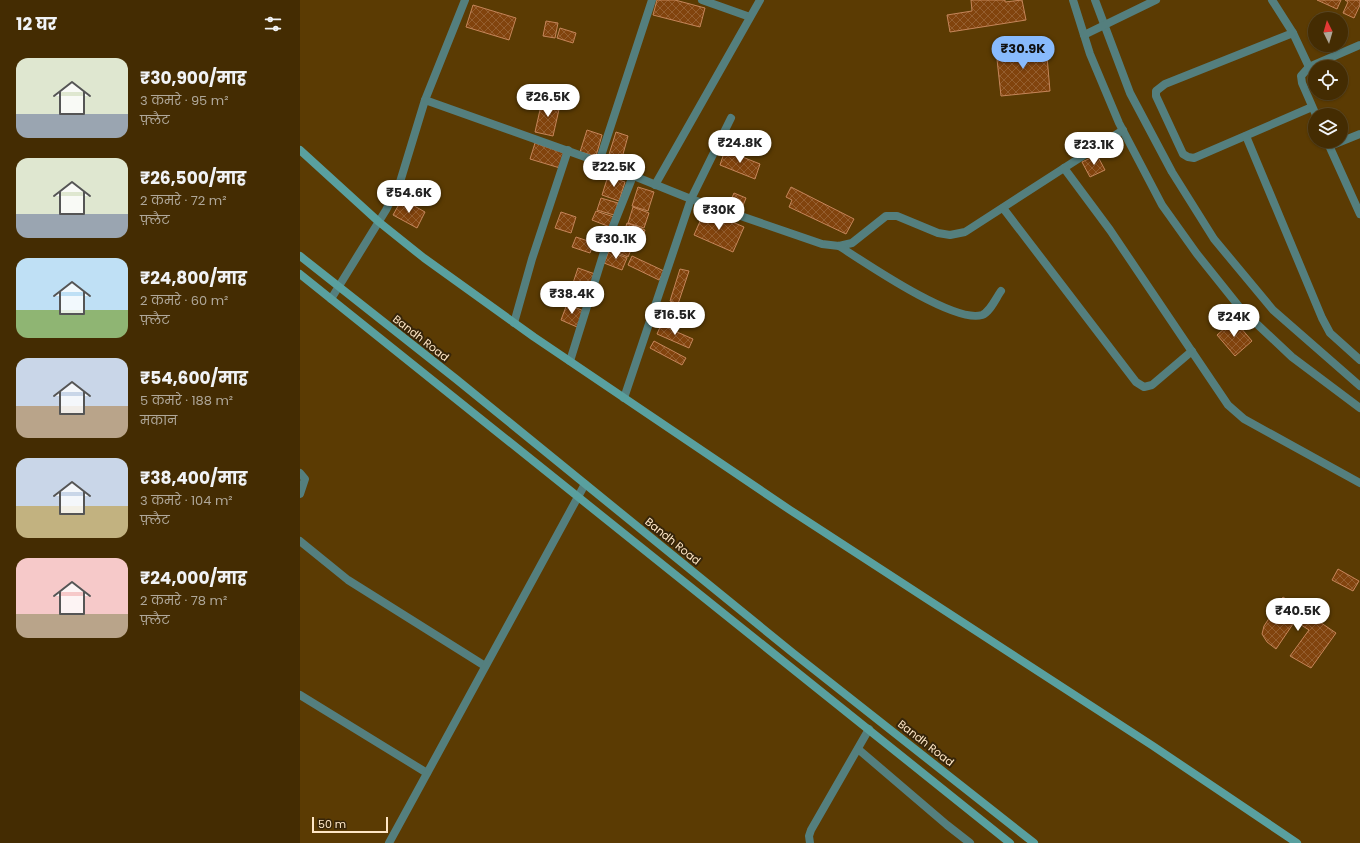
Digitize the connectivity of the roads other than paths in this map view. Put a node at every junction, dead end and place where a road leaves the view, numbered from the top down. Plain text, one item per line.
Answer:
1 (465, 0) edge
2 (652, 0) edge
3 (702, 0) edge
4 (760, 0) edge
5 (1073, 0) edge
6 (1095, 0) edge
7 (1156, 0) edge
8 (1272, 0) edge
9 (750, 17) junction
10 (1105, 26) junction
11 (1293, 33) junction
12 (1084, 35) junction
13 (1360, 44) edge
14 (1325, 60) edge
15 (1308, 65) edge
16 (1308, 68) edge
17 (1308, 97) edge
18 (425, 100) junction
19 (1308, 113) edge
20 (731, 118) dead end
21 (1123, 130) junction
22 (1360, 134) edge
23 (1246, 136) junction
24 (1348, 138) edge
25 (1331, 148) edge
26 (300, 150) edge
27 (568, 150) junction
28 (599, 162) junction
29 (1064, 168) junction
30 (633, 176) junction
31 (655, 185) junction
32 (690, 199) junction
33 (1003, 208) junction
34 (1360, 214) edge
35 (379, 222) junction
36 (839, 246) junction
37 (300, 256) edge
38 (300, 274) edge
39 (339, 287) junction
40 (1001, 291) dead end
41 (331, 299) junction
42 (514, 323) junction
43 (1192, 351) junction
44 (1360, 360) edge
45 (570, 361) junction
46 (1360, 386) edge
47 (624, 398) junction
48 (1360, 408) edge
49 (300, 473) edge
50 (1360, 483) edge
51 (585, 484) junction
52 (300, 494) edge
53 (577, 496) junction
54 (300, 541) edge
55 (485, 666) junction
56 (300, 694) edge
57 (869, 729) junction
58 (858, 748) junction
59 (427, 772) junction
60 (389, 843) edge
61 (810, 843) edge
62 (970, 843) edge
63 (1010, 843) edge
64 (1034, 843) edge
65 (1297, 843) edge

1 - 18 street
2 - 28 street
3 - 9 street
4 - 9 street
5 - 12 street
6 - 10 street
7 - 10 street
8 - 11 street
9 - 31 street
10 - 12 street
10 - 46 street
11 - 15 street
11 - 23 street
12 - 21 street
13 - 14 street
16 - 17 street
18 - 27 street
18 - 35 street
19 - 23 street
20 - 32 street
21 - 29 street
21 - 48 street
22 - 24 street
23 - 44 street
25 - 34 street
26 - 35 main road
27 - 28 street
27 - 42 street
28 - 30 street
29 - 33 street
29 - 43 street
30 - 31 street
30 - 45 street
31 - 32 street
32 - 36 street
32 - 47 street
33 - 36 street
33 - 43 street
35 - 39 street
35 - 42 main road
36 - 40 street
37 - 39 main road, Bandh Road
38 - 41 main road
39 - 41 street
39 - 51 main road, Bandh Road
41 - 53 main road
42 - 45 main road
43 - 50 street
45 - 47 main road
47 - 65 main road
49 - 52 street
51 - 53 street
51 - 64 main road, Bandh Road
53 - 55 street
53 - 57 main road
54 - 55 street
55 - 59 street
56 - 59 street
57 - 58 street
57 - 63 main road
58 - 61 street
58 - 62 street
59 - 60 street

